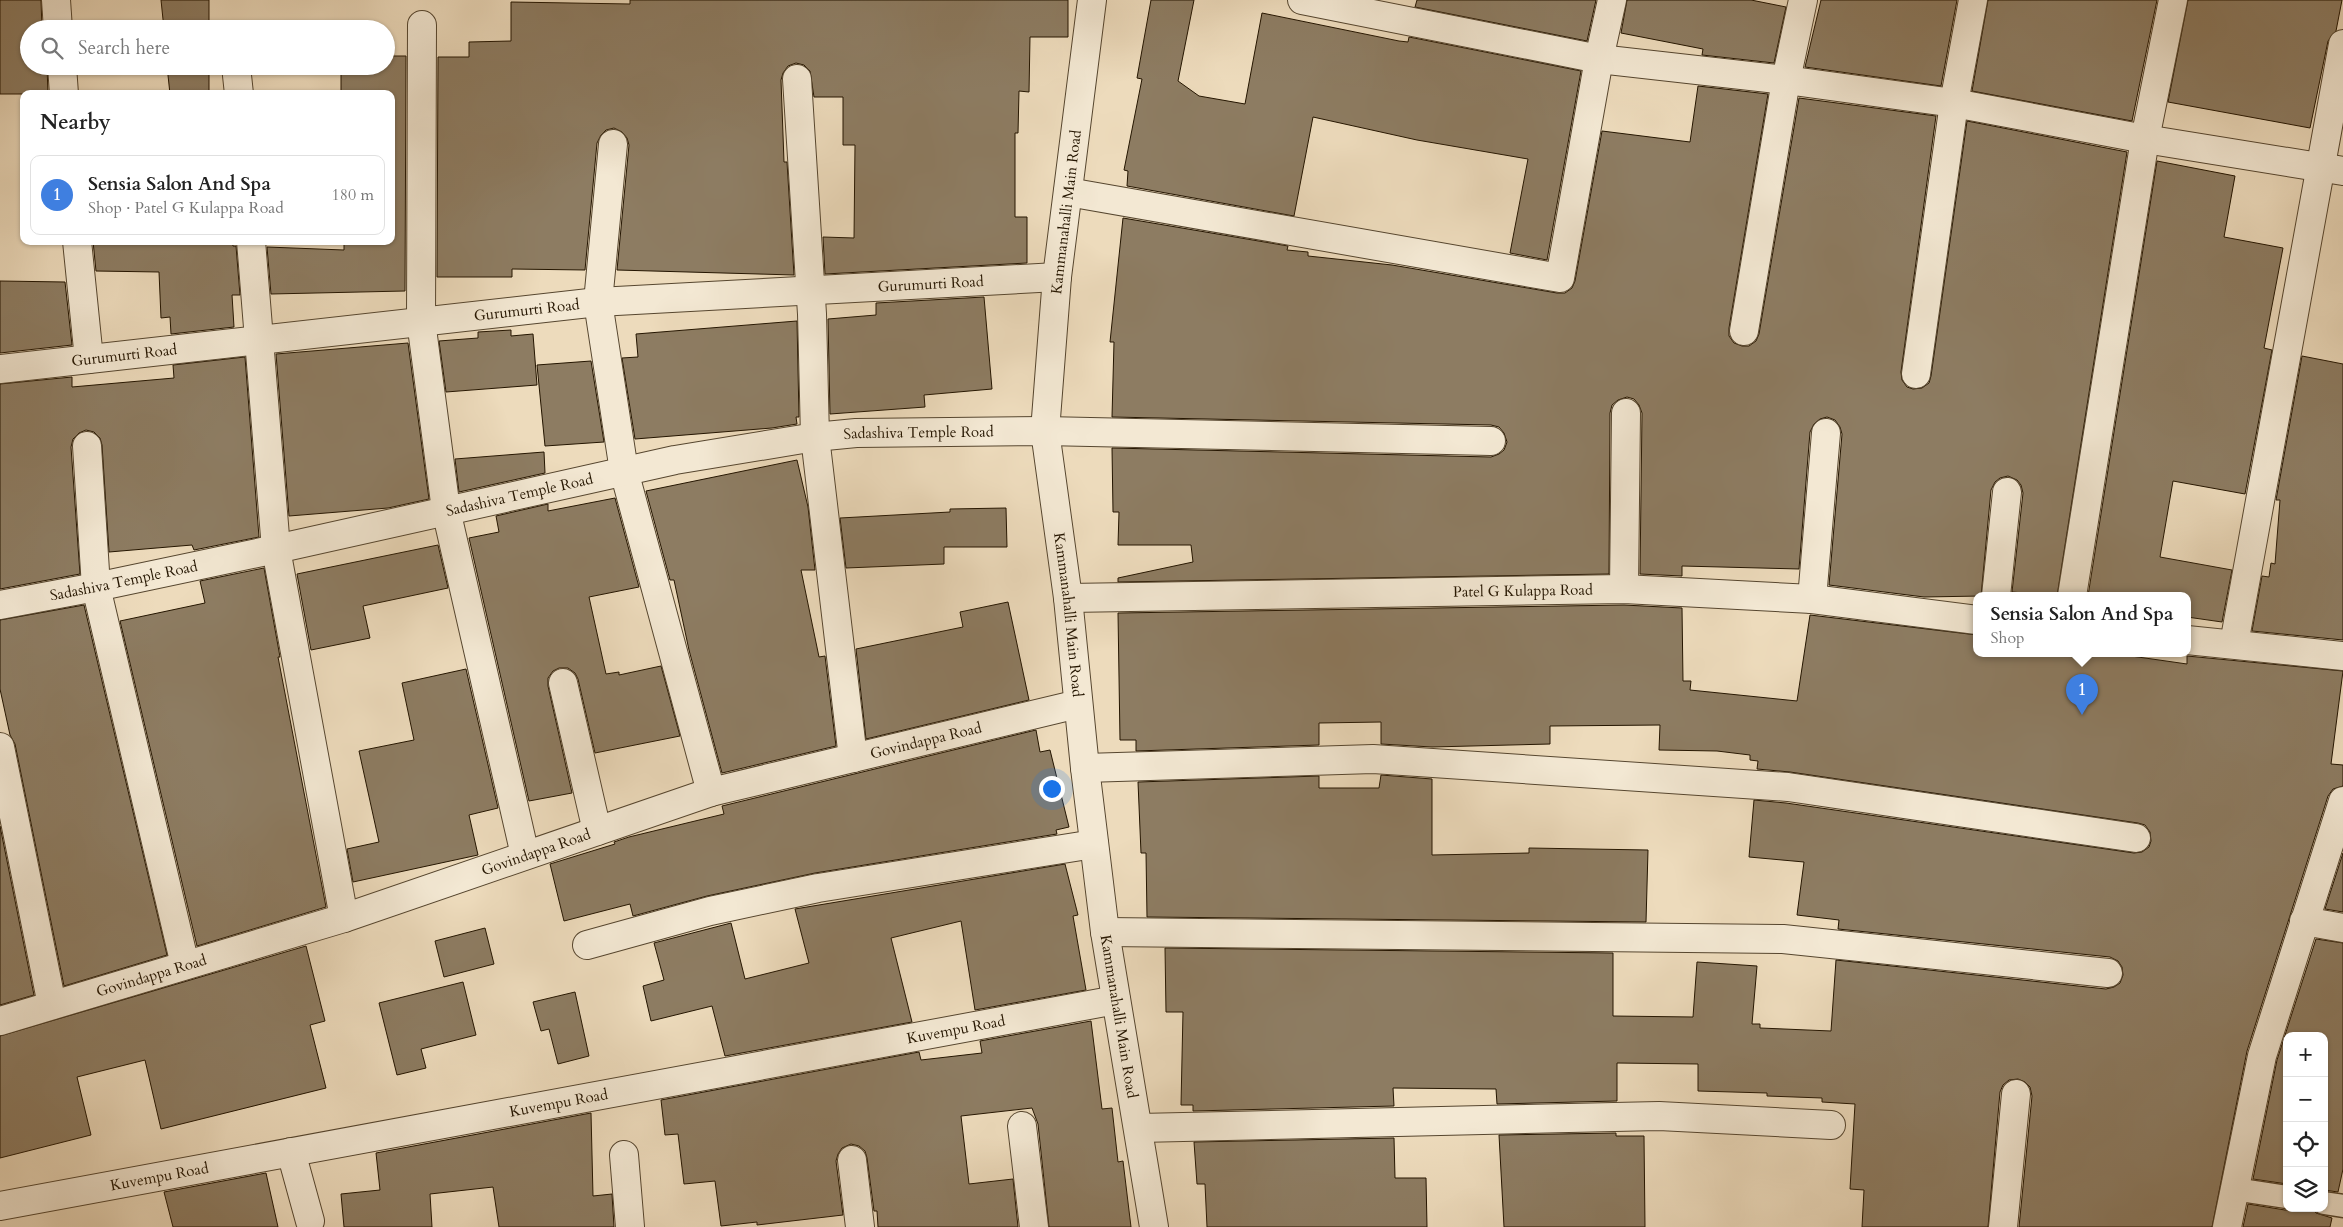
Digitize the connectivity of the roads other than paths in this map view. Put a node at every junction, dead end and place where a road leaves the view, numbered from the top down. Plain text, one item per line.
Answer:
1 (56, 0) edge
2 (1092, 0) edge
3 (1302, 0) edge
4 (1612, 0) edge
5 (1804, 0) edge
6 (1973, 0) edge
7 (2174, 0) edge
8 (57, 20) edge
9 (422, 25) dead end
10 (2343, 44) edge
11 (1600, 59) junction
12 (63, 75) edge
13 (237, 75) edge
14 (798, 79) dead end
15 (1786, 80) junction
16 (64, 90) edge
17 (239, 90) edge
18 (1954, 103) junction
19 (2145, 139) junction
20 (613, 144) dead end
21 (2331, 170) edge
22 (1068, 192) junction
23 (77, 245) edge
24 (251, 245) edge
25 (1057, 277) junction
26 (810, 289) junction
27 (598, 302) junction
28 (421, 321) junction
29 (1744, 331) dead end
30 (259, 340) junction
31 (89, 359) junction
32 (0, 369) edge
33 (1916, 374) dead end
34 (1626, 413) dead end
35 (1045, 432) junction
36 (1826, 433) dead end
37 (815, 437) junction
38 (1491, 441) dead end
39 (87, 446) dead end
40 (624, 471) junction
41 (2007, 492) dead end
42 (446, 510) junction
43 (276, 549) junction
44 (96, 587) junction
45 (1624, 589) junction
46 (1996, 592) edge
47 (2073, 592) edge
48 (1068, 598) junction
49 (1812, 600) junction
50 (0, 605) edge
51 (1973, 620) edge
52 (2191, 640) edge
53 (2234, 644) junction
54 (2343, 656) edge
55 (563, 684) dead end
56 (1078, 704) junction
57 (0, 747) edge
58 (853, 758) junction
59 (1085, 768) junction
60 (711, 792) junction
61 (2343, 802) edge
62 (597, 831) junction
63 (2136, 838) dead end
64 (1094, 844) junction
65 (525, 855) junction
66 (344, 918) junction
67 (2304, 920) junction
68 (2343, 928) edge
69 (1105, 932) junction
70 (587, 945) dead end
71 (185, 966) junction
72 (2108, 973) dead end
73 (1116, 1000) junction
74 (52, 1005) junction
75 (0, 1021) edge
76 (2016, 1094) dead end
77 (1831, 1125) dead end
78 (1022, 1126) dead end
79 (1139, 1128) junction
80 (291, 1152) junction
81 (624, 1155) dead end
82 (852, 1160) dead end
83 (2234, 1189) junction
84 (2283, 1196) edge
85 (2328, 1204) edge
86 (0, 1206) edge
87 (2343, 1206) edge
88 (310, 1221) dead end
89 (630, 1227) edge
90 (860, 1227) edge
91 (1034, 1227) edge
92 (1154, 1227) edge
93 (2003, 1227) edge
94 (2227, 1227) edge

1 - 8 street
2 - 22 street, Kammanahalli Main Road
3 - 11 street
4 - 11 street
5 - 15 street
6 - 18 street
7 - 19 street
9 - 28 street
10 - 21 street
11 - 15 street
11 - 22 street
12 - 16 street
13 - 17 street
14 - 26 street
15 - 18 street
15 - 29 street
18 - 19 street
18 - 33 street
19 - 21 street
19 - 47 street
20 - 27 street
21 - 53 street
22 - 25 street, Kammanahalli Main Road
23 - 31 street
24 - 30 street
25 - 26 street, Gurumurti Road
25 - 35 street, Kammanahalli Main Road
26 - 27 street, Gurumurti Road
26 - 37 street
27 - 28 street, Gurumurti Road
27 - 40 street
28 - 30 street, Gurumurti Road
28 - 42 street
30 - 31 street, Gurumurti Road
30 - 43 street
31 - 32 street, Gurumurti Road
34 - 45 street
35 - 37 street, Sadashiva Temple Road
35 - 38 street, Sadashiva Temple Road
35 - 48 street, Kammanahalli Main Road
36 - 49 street
37 - 40 street, Sadashiva Temple Road
37 - 58 street
39 - 44 street
40 - 42 street, Sadashiva Temple Road
40 - 60 street
41 - 46 street
42 - 43 street, Sadashiva Temple Road
42 - 65 street
43 - 44 street, Sadashiva Temple Road
43 - 66 street
44 - 50 street, Sadashiva Temple Road
44 - 71 street
45 - 48 street, Patel G Kulappa Road
45 - 49 street, Patel G Kulappa Road
48 - 56 street, Kammanahalli Main Road
49 - 51 street, Patel G Kulappa Road
52 - 53 street
53 - 54 street
55 - 62 street
56 - 58 street, Govindappa Road
56 - 59 street, Kammanahalli Main Road
57 - 74 street
58 - 60 street, Govindappa Road
59 - 63 street
59 - 64 street, Kammanahalli Main Road
60 - 62 street, Govindappa Road
61 - 67 street
62 - 65 street, Govindappa Road
64 - 69 street, Kammanahalli Main Road
64 - 70 street
65 - 66 street, Govindappa Road
66 - 71 street, Govindappa Road
67 - 68 street
67 - 83 street
69 - 72 street
69 - 73 street, Kammanahalli Main Road
71 - 74 street, Govindappa Road
73 - 79 street, Kammanahalli Main Road
73 - 80 street, Kuvempu Road
74 - 75 street, Govindappa Road
76 - 93 street
77 - 79 street
78 - 91 street
79 - 92 street, Kammanahalli Main Road
80 - 86 street, Kuvempu Road
80 - 88 street
81 - 89 street
82 - 90 street
83 - 84 lane
83 - 94 street
85 - 87 lane

